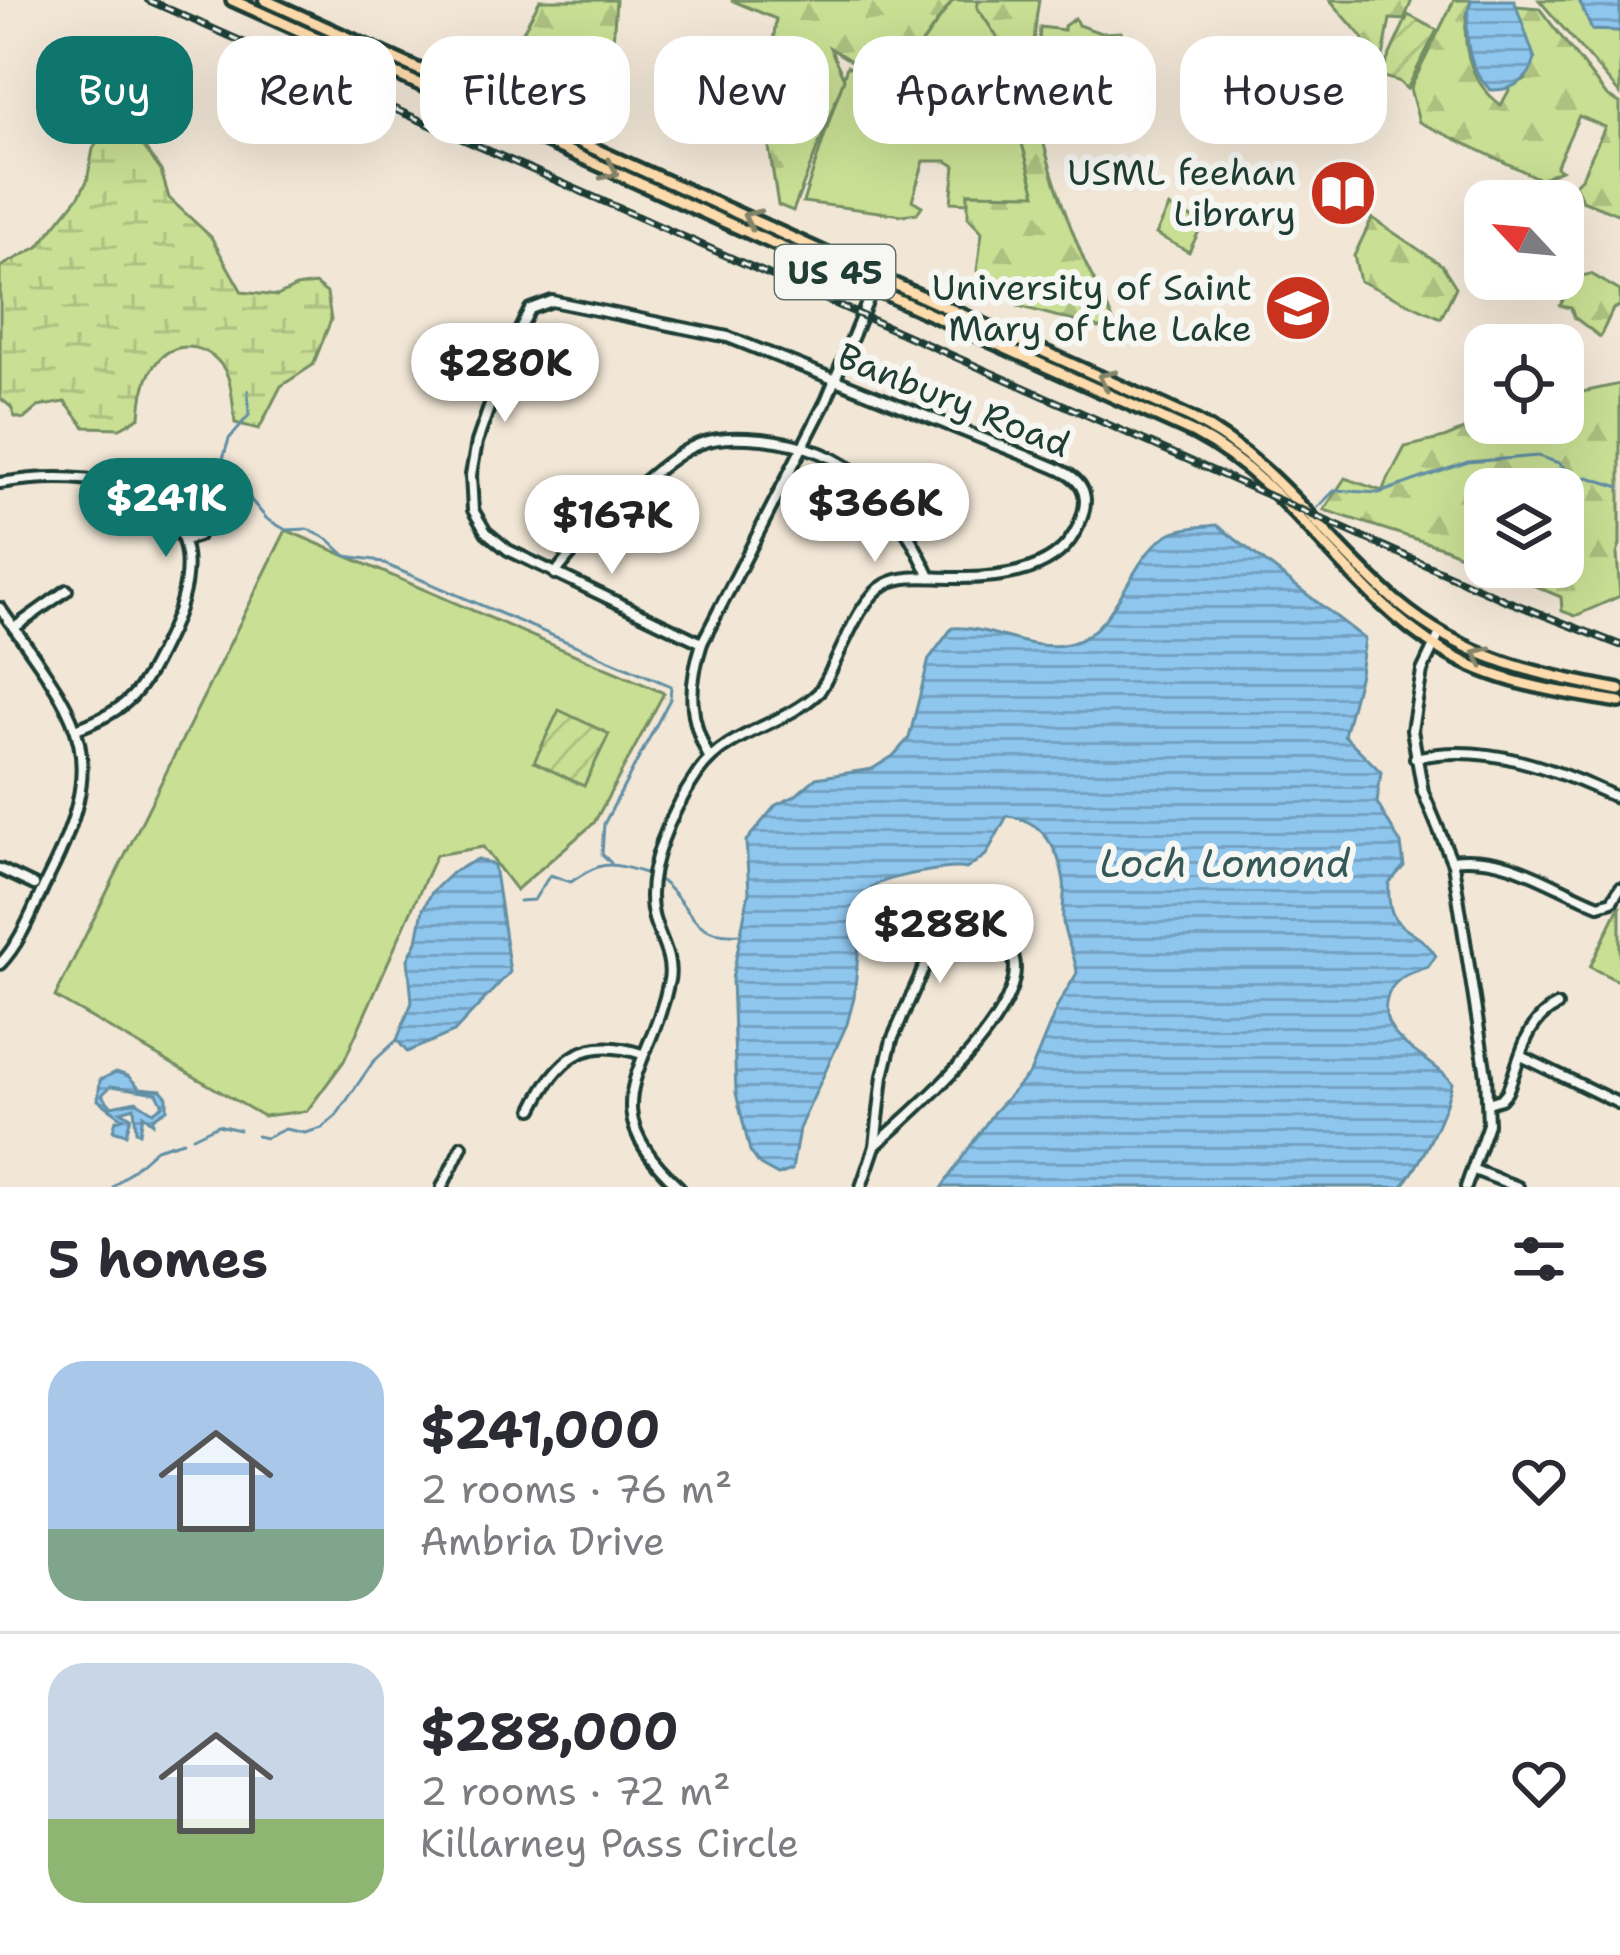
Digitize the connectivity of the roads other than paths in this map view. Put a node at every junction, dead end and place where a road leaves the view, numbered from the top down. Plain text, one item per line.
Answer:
1 (232, 0) edge
2 (265, 0) edge
3 (878, 276) junction
4 (872, 288) junction
5 (833, 380) junction
6 (804, 446) junction
7 (0, 483) edge
8 (198, 536) dead end
9 (185, 540) junction
10 (555, 574) junction
11 (930, 578) junction
12 (67, 590) dead end
13 (0, 608) edge
14 (14, 628) junction
15 (1440, 633) junction
16 (702, 644) junction
17 (1433, 645) junction
18 (1620, 690) edge
19 (1620, 702) edge
20 (76, 728) junction
21 (1414, 758) junction
22 (710, 759) junction
23 (1620, 800) edge
24 (1452, 860) junction
25 (0, 869) edge
26 (34, 886) dead end
27 (1620, 888) edge
28 (0, 964) edge
29 (1557, 1006) dead end
30 (642, 1054) junction
31 (1521, 1056) junction
32 (1488, 1103) junction
33 (1620, 1103) edge
34 (533, 1108) dead end
35 (462, 1146) dead end
36 (875, 1146) junction
37 (1474, 1170) junction
38 (442, 1187) edge
39 (679, 1187) edge
40 (861, 1187) edge
41 (1466, 1187) edge
42 (1518, 1187) edge

1 -> 4 main road, US 45
3 -> 2 main road, US 45
3 - 4 street
15 -> 3 main road, US 45
4 - 5 street
4 - 17 main road, US 45
5 - 6 street
5 - 10 street, Banbury Road
5 - 11 street, Banbury Road
6 - 10 street
6 - 11 street
6 - 16 street
7 - 9 street
8 - 9 street
9 - 20 street
10 - 16 street
11 - 22 street, Banbury Road
12 - 14 street
13 - 14 street
14 - 20 street
15 - 17 street
18 -> 15 main road, US 45
16 - 22 street
17 - 19 main road, US 45
17 - 21 street
20 - 28 street
21 - 23 street
21 - 24 street
22 - 30 street, Banbury Road
24 - 27 street
24 - 32 street
25 - 26 street
29 - 31 street
30 - 34 street
30 - 39 street, Banbury Road
31 - 32 street
31 - 33 street
32 - 37 street
35 - 38 street
36 - 36 street
36 - 40 street
37 - 41 street
37 - 42 street

